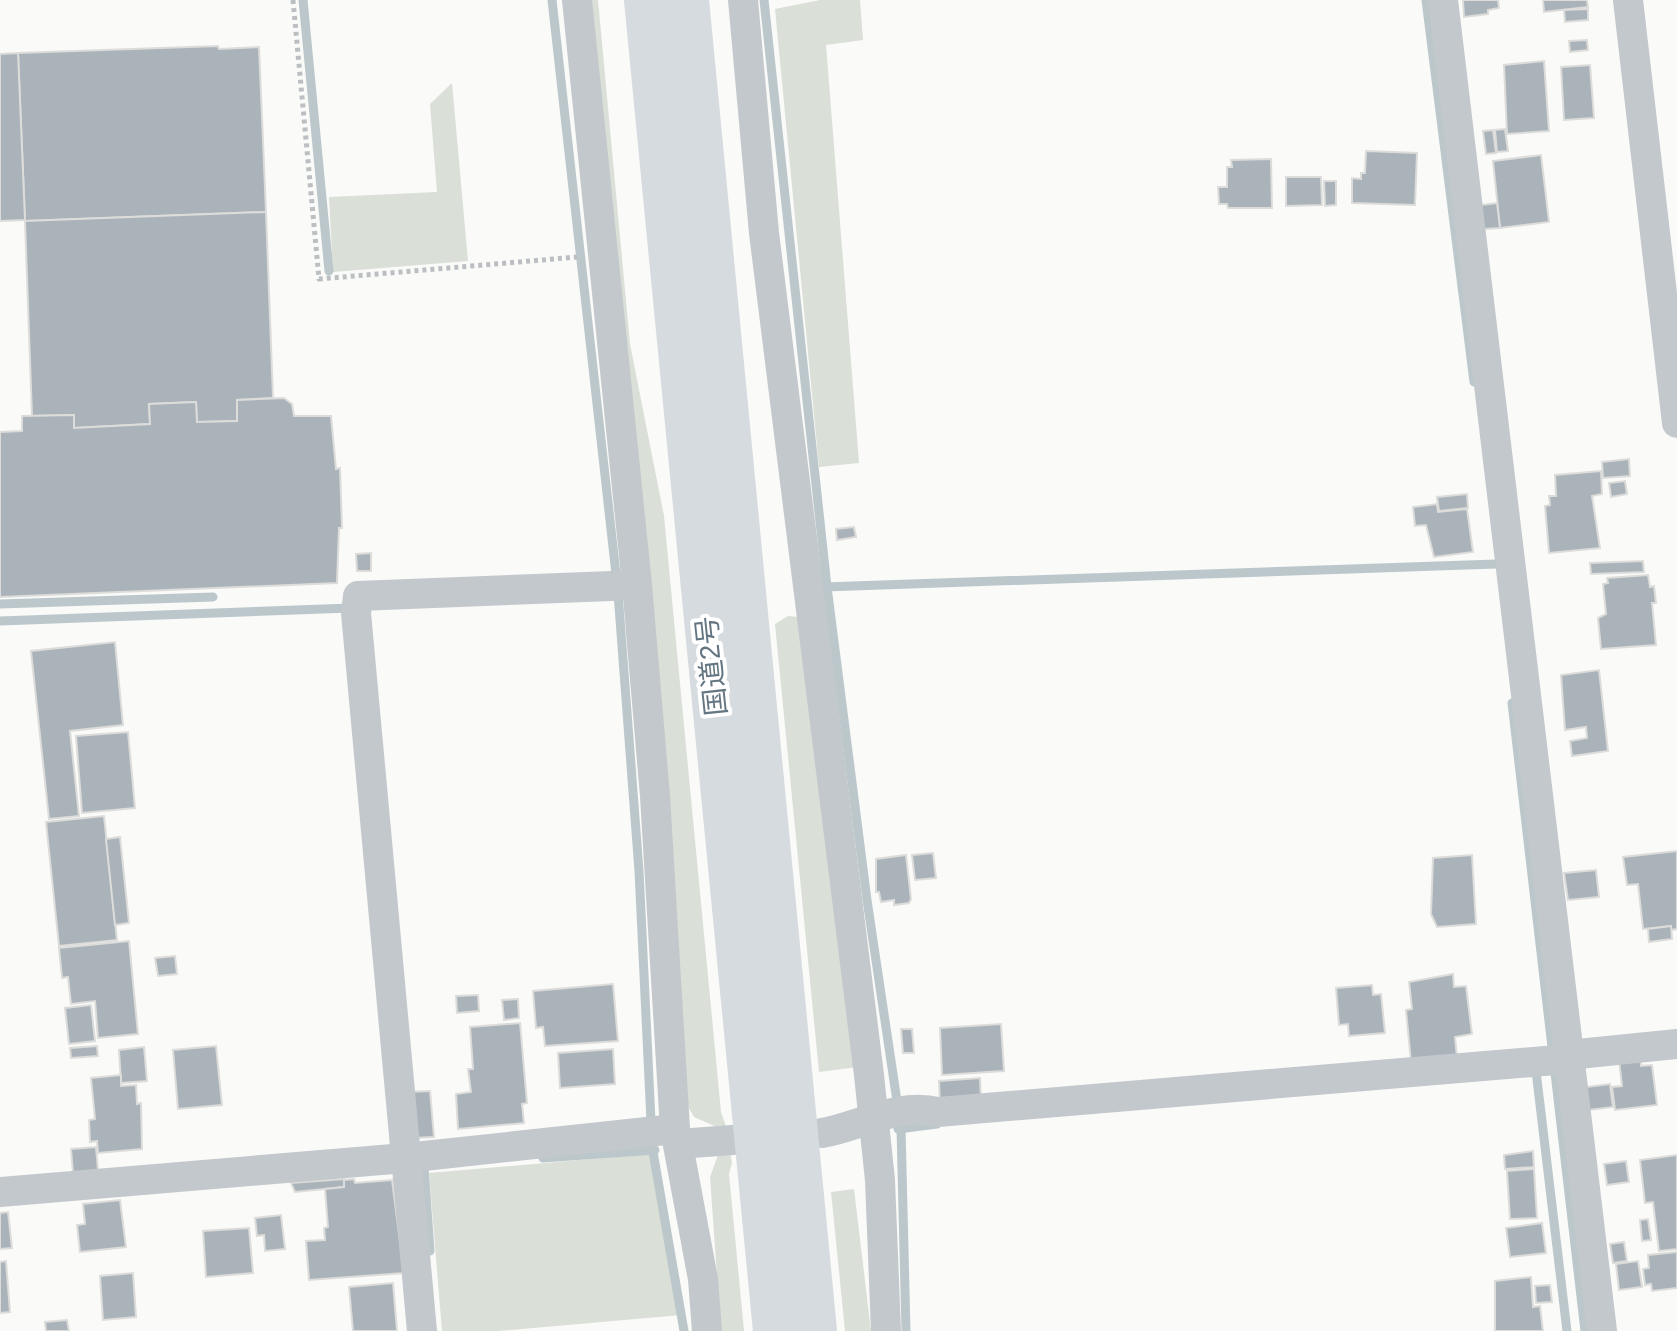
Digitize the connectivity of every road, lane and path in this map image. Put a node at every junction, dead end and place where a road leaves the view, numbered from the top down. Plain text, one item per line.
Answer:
1 (293, 0) edge
2 (577, 0) edge
3 (646, 0) edge
4 (687, 0) edge
5 (743, 0) edge
6 (1443, 0) edge
7 (1628, 0) edge
8 (579, 257) dead end
9 (1677, 423) edge
10 (637, 585) junction
11 (1677, 1044) edge
12 (1563, 1059) junction
13 (890, 1114) junction
14 (822, 1133) dead end
15 (676, 1136) junction
16 (733, 1140) dead end
17 (405, 1158) junction
18 (0, 1192) edge
19 (422, 1331) edge
20 (707, 1331) edge
21 (775, 1331) edge
22 (815, 1331) edge
23 (886, 1331) edge
24 (1602, 1331) edge

1 - 8 path
2 - 10 street
3 - 21 highway, 国道2号
4 - 22 highway, 国道2号
5 - 13 street
6 - 12 street
7 - 9 street
10 - 15 street
10 - 17 street
11 - 12 street
12 - 13 street
12 - 24 street
13 - 14 street
13 - 23 street
15 - 16 street
15 - 17 street
15 - 20 street
17 - 18 street
17 - 19 street

